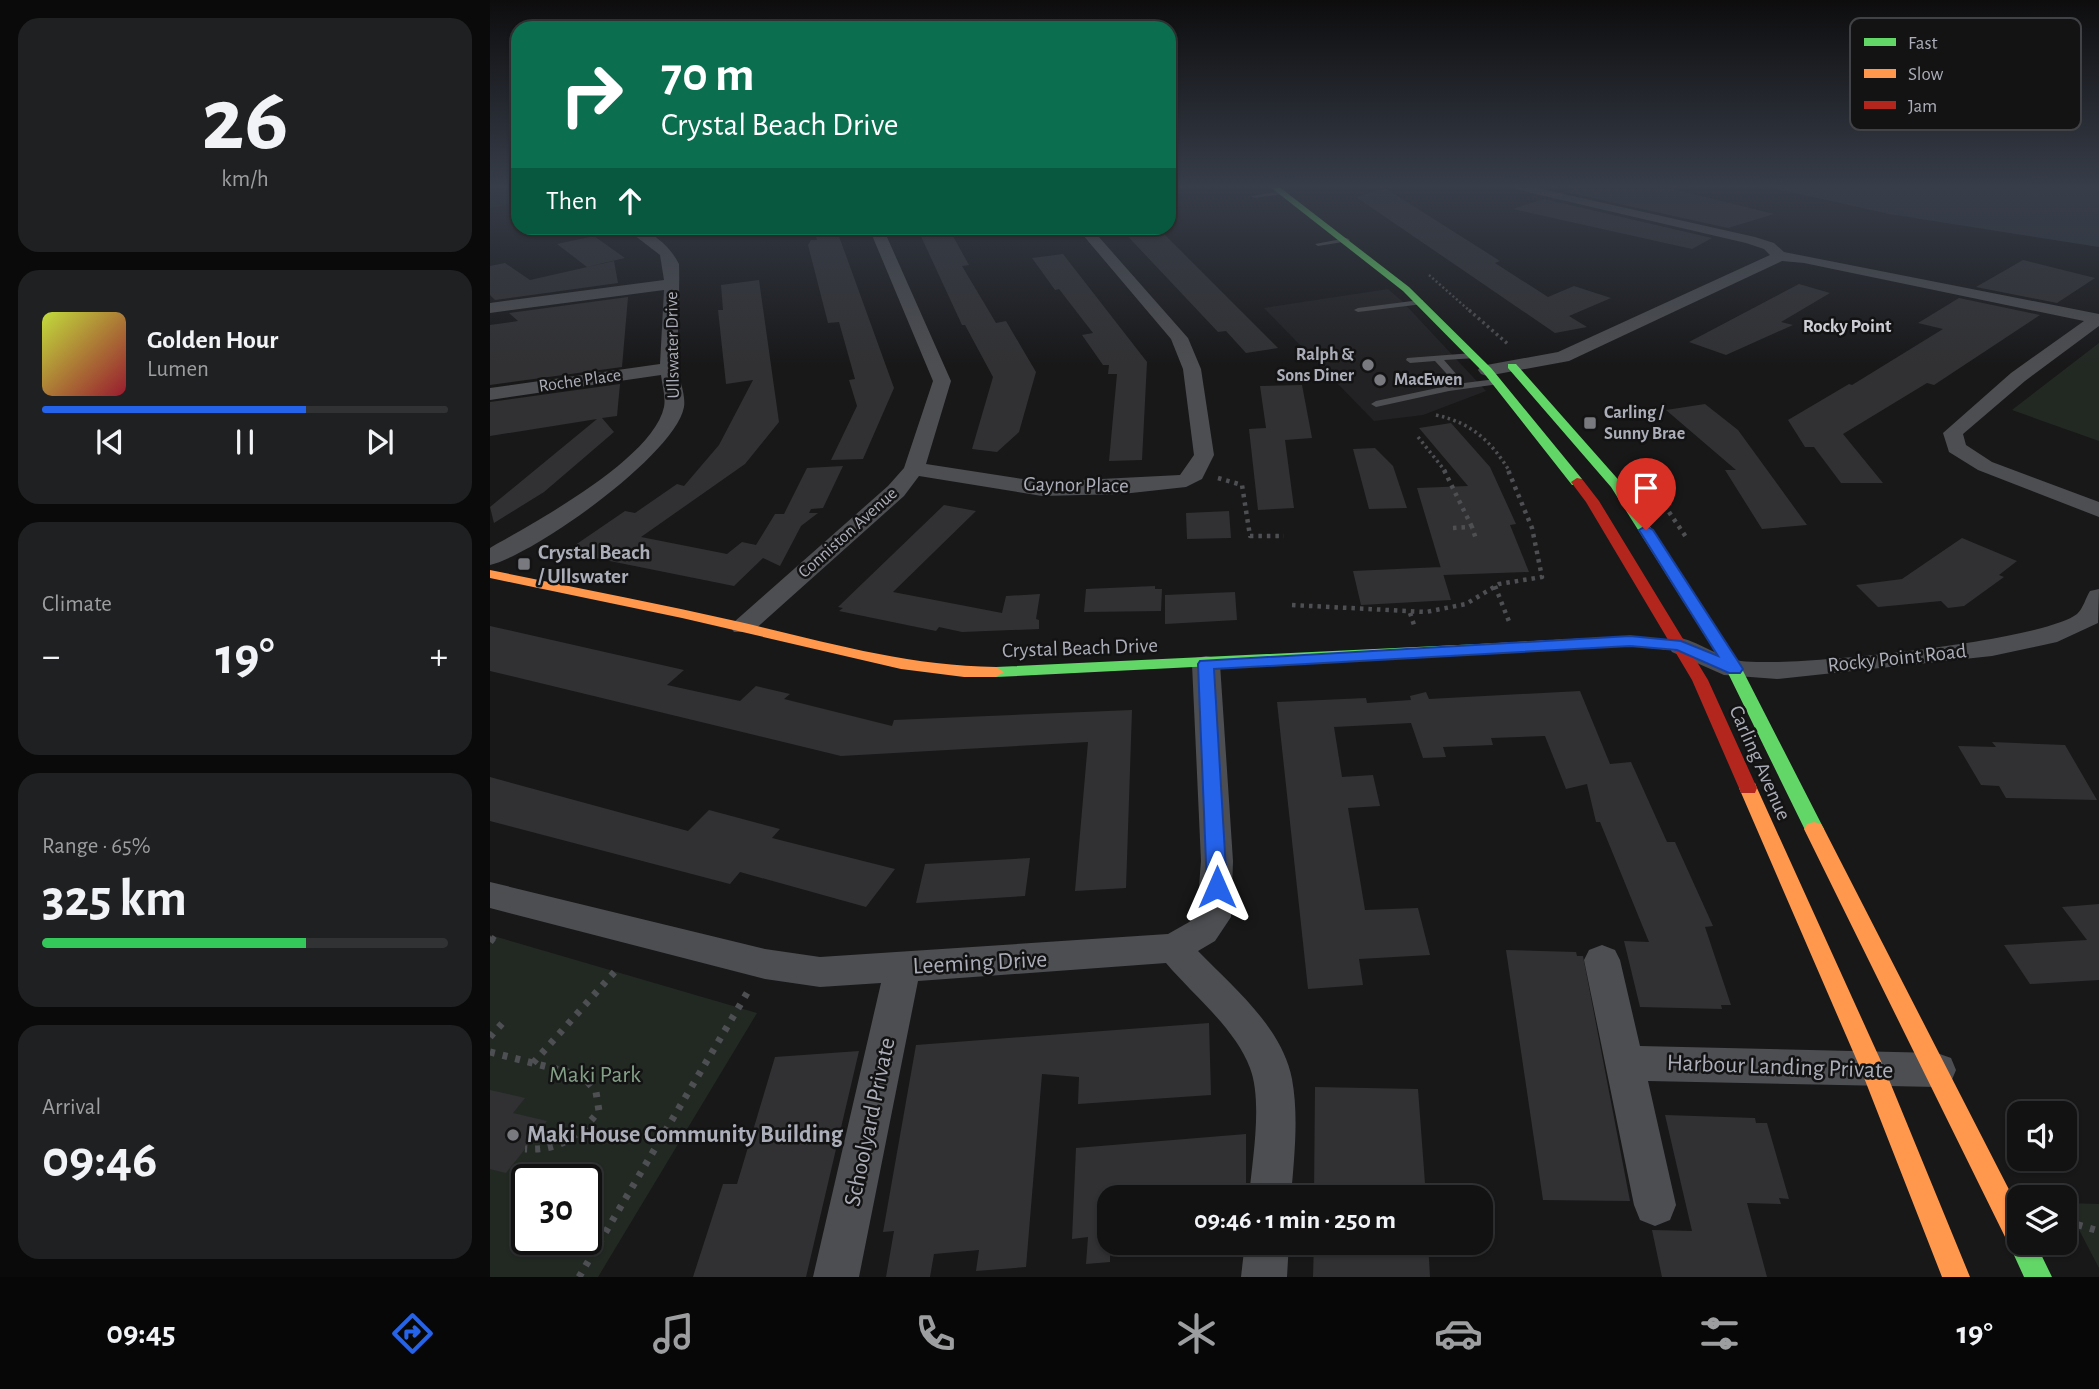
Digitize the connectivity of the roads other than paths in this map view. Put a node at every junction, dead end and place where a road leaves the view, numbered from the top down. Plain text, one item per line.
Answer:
1 (656, 246) edge
2 (884, 246) edge
3 (1099, 246) edge
4 (1353, 246) edge
5 (1368, 246) edge
6 (1768, 246) edge
7 (1780, 256) junction
8 (1422, 281) dead end
9 (672, 285) junction
10 (1419, 302) junction
11 (490, 308) edge
12 (1358, 310) dead end
13 (2098, 319) edge
14 (1495, 349) dead end
15 (1473, 356) junction
16 (1437, 358) junction
17 (1513, 367) junction
18 (669, 368) junction
19 (1420, 371) dead end
20 (1492, 376) junction
21 (1462, 386) junction
22 (490, 394) edge
23 (1376, 404) dead end
24 (914, 469) junction
25 (2099, 510) edge
26 (490, 558) edge
27 (490, 574) edge
28 (2099, 596) edge
29 (743, 627) junction
30 (1681, 646) junction
31 (1206, 664) junction
32 (1734, 669) junction
33 (490, 895) edge
34 (1174, 948) junction
35 (1602, 960) dead end
36 (903, 967) junction
37 (1624, 1063) junction
38 (1873, 1070) junction
39 (1937, 1070) junction
40 (1271, 1185) edge
41 (1655, 1205) dead end
42 (2007, 1214) edge
43 (1266, 1255) edge
44 (2027, 1255) edge
45 (836, 1277) edge
46 (1264, 1277) edge
47 (1956, 1277) edge
48 (2038, 1277) edge

1 - 9 street, Ullswater Drive
2 - 24 street, Conniston Avenue
3 - 24 street, Gaynor Place
4 - 10 main road, Carling Avenue
5 - 8 main road
6 - 7 street
7 - 13 street
7 - 17 street
9 - 11 street
9 - 18 street, Ullswater Drive
10 - 12 lane
10 - 15 main road, Carling Avenue
13 - 25 street
14 - 17 main road, Carling Avenue
15 - 16 lane
15 - 20 main road, Carling Avenue
16 - 19 lane
16 - 21 lane
17 - 20 street
17 - 32 main road, Carling Avenue
18 - 22 street, Roche Place
18 - 26 street, Ullswater Drive
20 - 21 lane
20 - 30 main road, Carling Avenue
21 - 23 lane
24 - 29 street, Conniston Avenue
27 - 29 main road, Crystal Beach Drive
28 - 32 street, Rocky Point Road
29 - 31 main road, Crystal Beach Drive
30 - 31 main road, Crystal Beach Drive
30 - 32 street, Rocky Point Road
30 - 38 main road, Carling Avenue
31 - 34 street, Leeming Drive
32 - 39 main road, Carling Avenue
33 - 36 street, Leeming Drive
34 - 36 street, Leeming Drive
34 - 40 street
35 - 37 street
36 - 45 street, Schoolyard Private
37 - 38 street, Harbour Landing Private
37 - 41 street
38 - 39 street, Harbour Landing Private
38 - 47 main road, Carling Avenue
39 - 42 main road, Carling Avenue
43 - 46 street
44 - 48 main road, Carling Avenue

